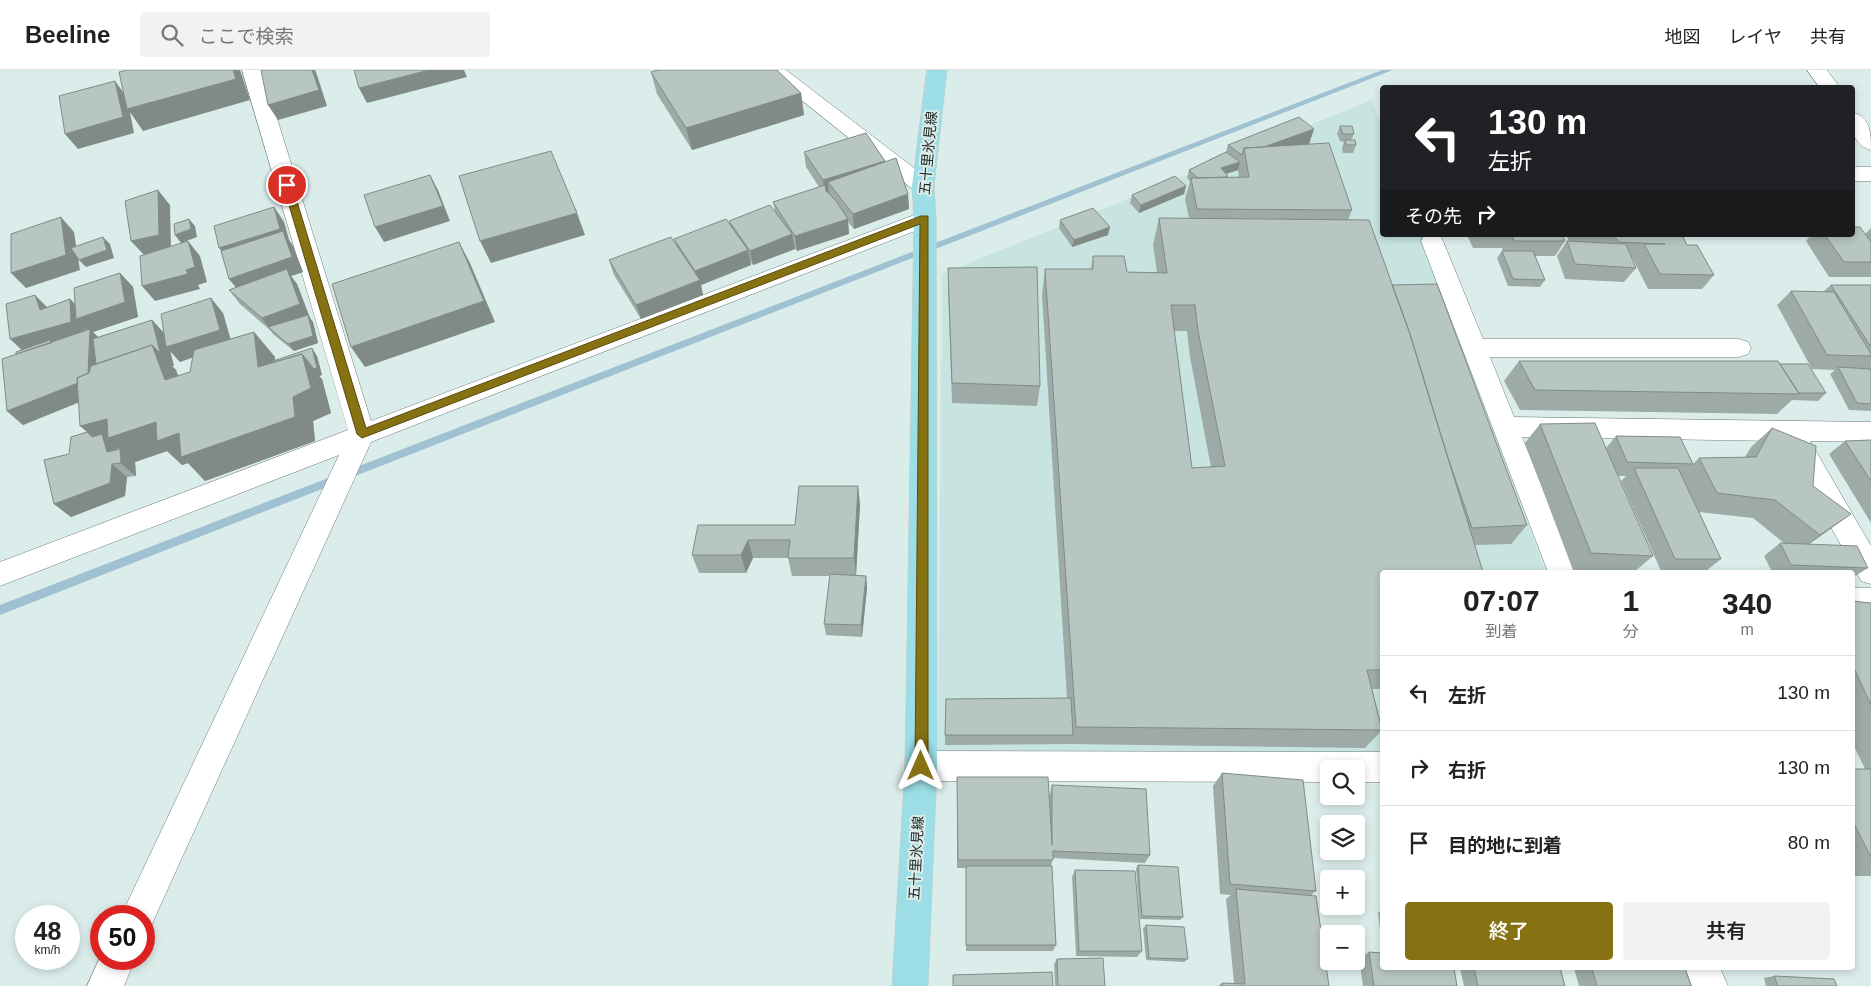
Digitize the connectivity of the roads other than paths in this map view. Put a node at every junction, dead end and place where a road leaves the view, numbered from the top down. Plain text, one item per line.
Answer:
1 (252, 70) edge
2 (774, 70) edge
3 (937, 70) edge
4 (1817, 70) edge
5 (1828, 85) edge
6 (1855, 122) edge
7 (1871, 143) edge
8 (1855, 174) edge
9 (1871, 174) edge
10 (923, 186) junction
11 (925, 219) junction
12 (1432, 241) dead end
13 (1475, 348) junction
14 (1739, 348) dead end
15 (1506, 427) junction
16 (1791, 431) junction
17 (1871, 432) edge
18 (362, 434) junction
19 (1561, 570) edge
20 (1871, 572) edge
21 (0, 574) edge
22 (1855, 600) edge
23 (1871, 601) edge
24 (921, 766) junction
25 (1380, 767) edge
26 (143, 905) edge
27 (113, 970) edge
28 (1705, 970) edge
29 (105, 986) edge
30 (910, 986) edge
31 (1710, 986) edge

1 - 18 street
2 - 10 street
3 - 10 main road, 五十里氷見線
4 - 5 street
6 - 7 street
8 - 9 street
10 - 11 main road, 五十里氷見線
11 - 18 street
11 - 24 main road, 五十里氷見線
12 - 13 street
13 - 14 street
13 - 15 street
15 - 16 street
15 - 19 street
16 - 17 street
16 - 20 street
18 - 21 street
18 - 26 street
22 - 23 street
24 - 25 street
24 - 30 main road, 五十里氷見線
27 - 29 street
28 - 31 street

